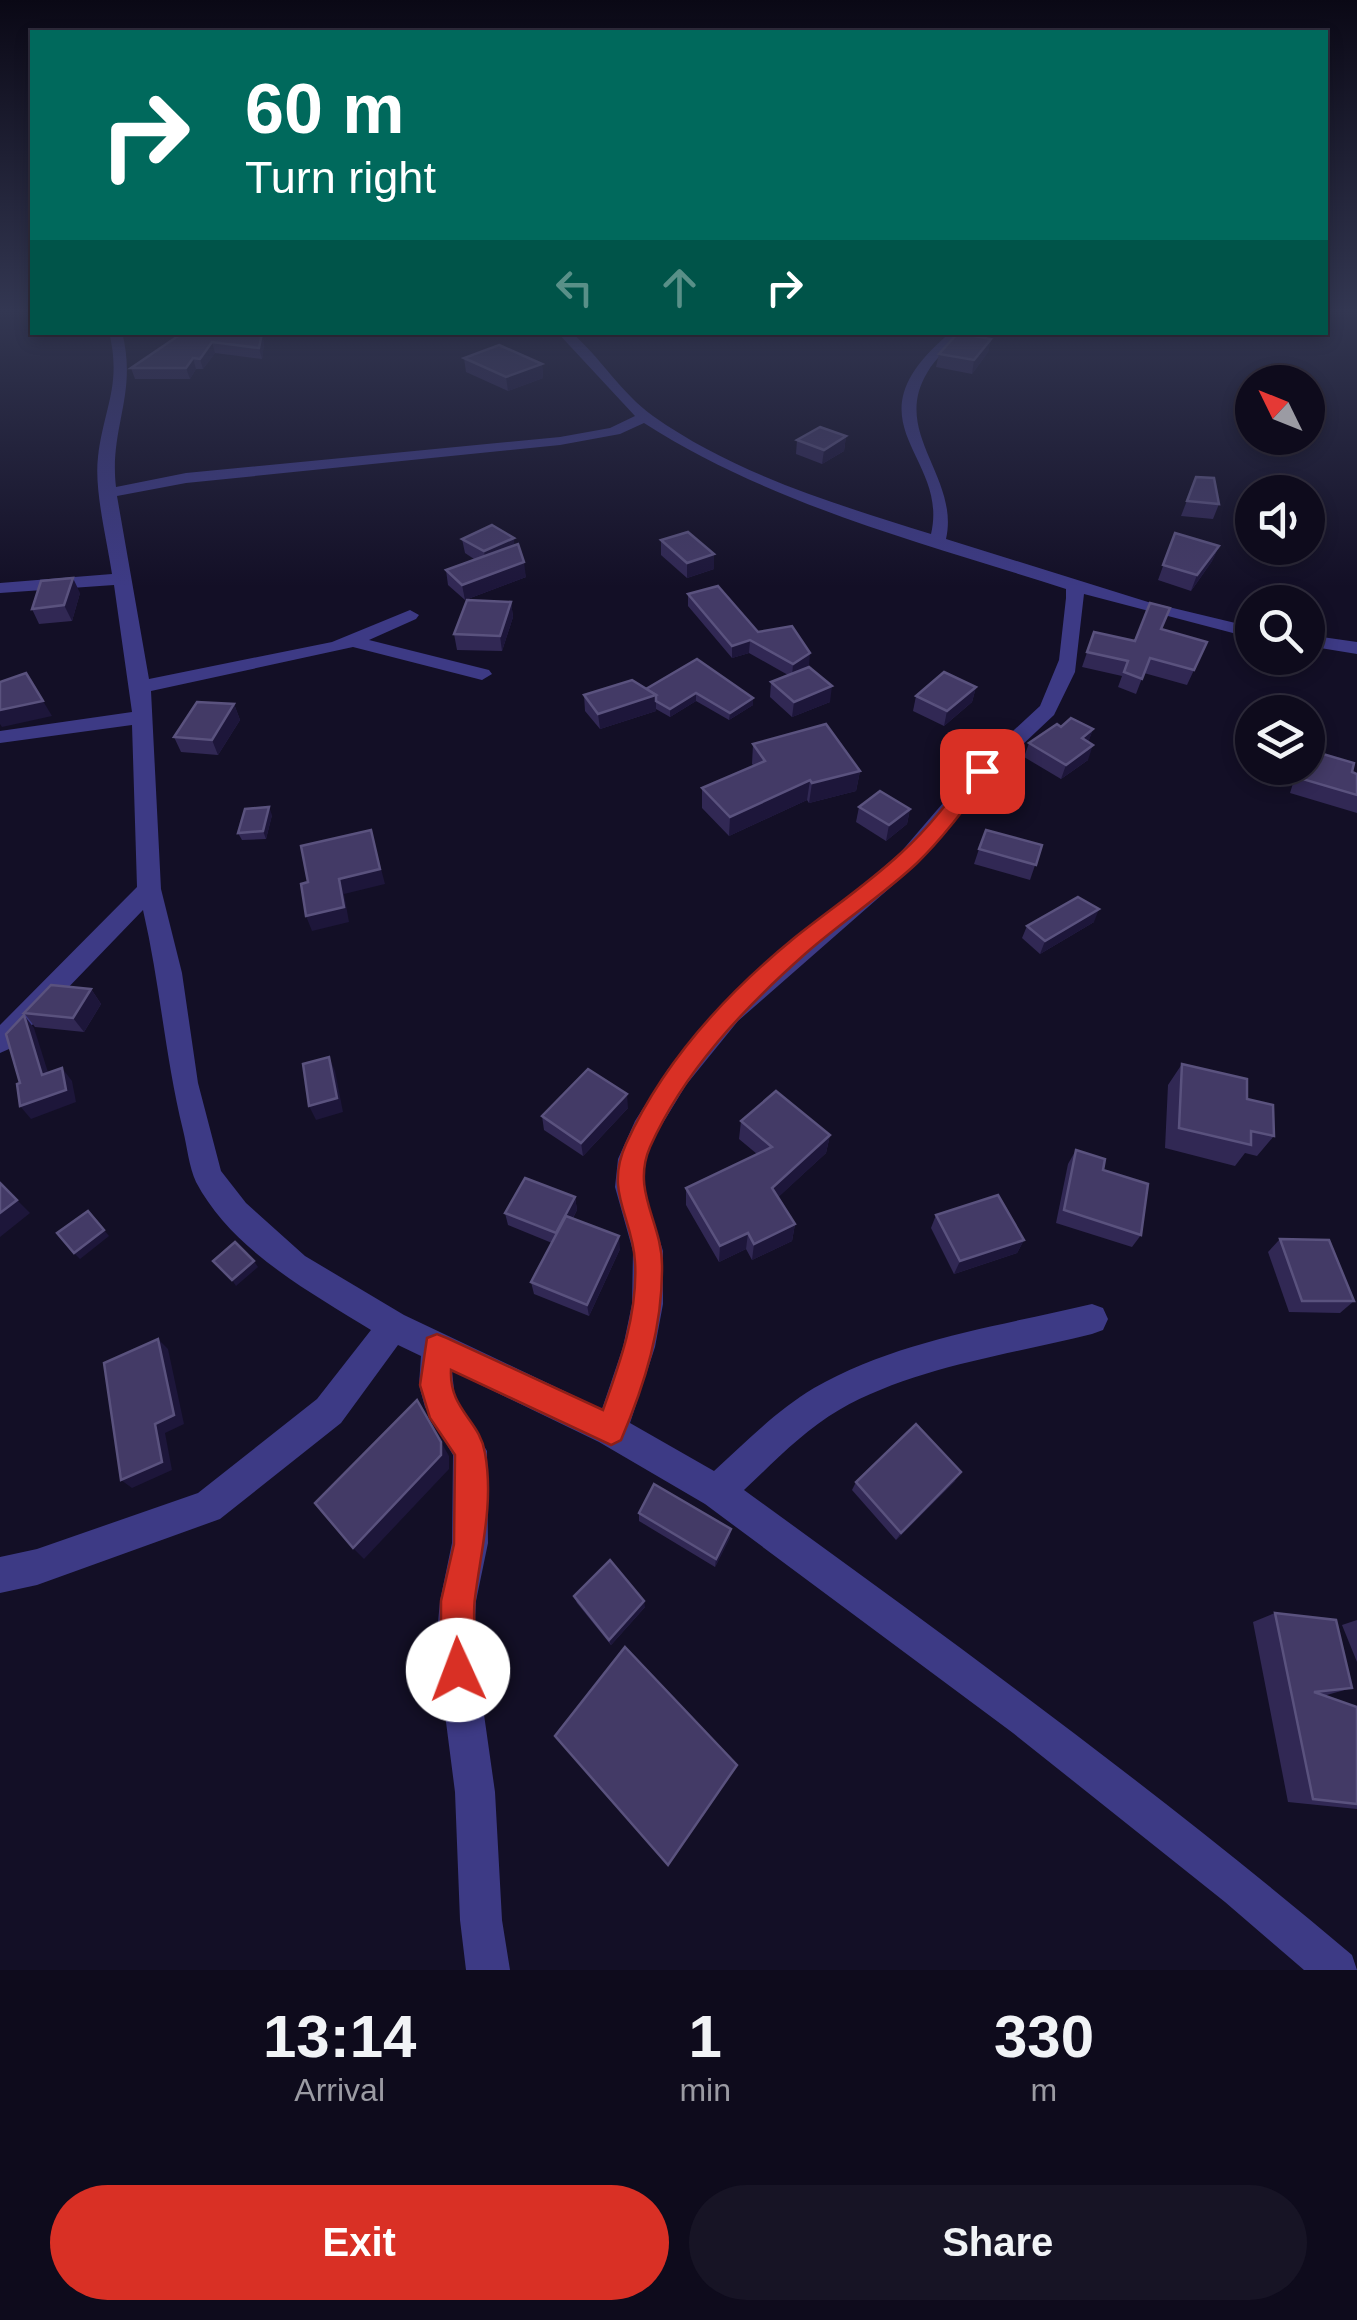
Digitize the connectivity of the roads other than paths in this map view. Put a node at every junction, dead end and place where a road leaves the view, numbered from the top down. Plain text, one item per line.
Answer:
1 (115, 403) edge
2 (631, 403) edge
3 (909, 403) edge
4 (644, 417) junction
5 (108, 492) junction
6 (937, 542) junction
7 (122, 580) junction
8 (1075, 586) junction
9 (0, 588) edge
10 (410, 614) dead end
11 (1235, 629) edge
12 (354, 641) junction
13 (1325, 643) edge
14 (1357, 648) edge
15 (482, 674) dead end
16 (142, 702) junction
17 (0, 736) edge
18 (149, 889) junction
19 (0, 1042) edge
20 (1092, 1319) dead end
21 (394, 1326) junction
22 (437, 1348) junction
23 (611, 1430) junction
24 (716, 1492) junction
25 (0, 1576) edge
26 (488, 1970) edge
27 (1337, 1970) edge

1 - 5 street
2 - 4 street
3 - 6 street
4 - 5 street
4 - 6 street
5 - 7 street
6 - 8 street
7 - 9 street
7 - 16 street
8 - 11 street
8 - 23 street
10 - 12 street
12 - 15 street
12 - 16 street
13 - 14 street
16 - 17 street
16 - 18 street
18 - 19 street
18 - 21 street
20 - 24 street
21 - 22 street
21 - 25 street
22 - 23 street
22 - 26 street
23 - 24 street
24 - 27 street

